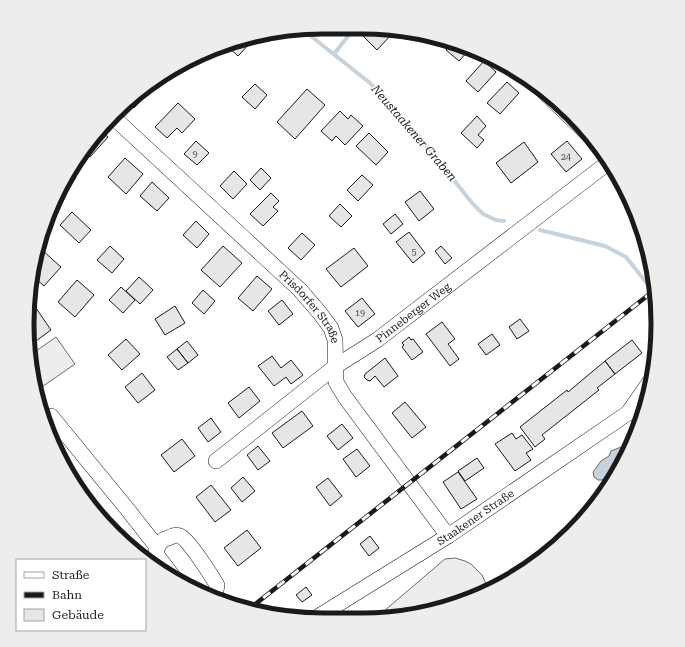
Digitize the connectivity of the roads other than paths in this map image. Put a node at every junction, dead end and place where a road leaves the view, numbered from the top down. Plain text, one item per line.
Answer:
1 (117, 121) edge
2 (604, 166) edge
3 (336, 366) junction
4 (642, 393) edge
5 (638, 411) edge
6 (628, 414) junction
7 (52, 416) dead end
8 (216, 461) dead end
9 (448, 536) junction
10 (157, 547) junction
11 (164, 565) edge
12 (216, 592) edge
13 (324, 613) edge

1 - 3 street, Prisdorfer Straße
2 - 3 street, Pinneberger Weg
3 - 8 street, Pinneberger Weg
3 - 9 street, Prisdorfer Straße
4 - 6 street, Staakener Straße
5 - 6 street, Staakener Straße
6 - 9 street, Staakener Straße
7 - 10 street
9 - 13 street, Staakener Straße
10 - 11 street
10 - 12 street

